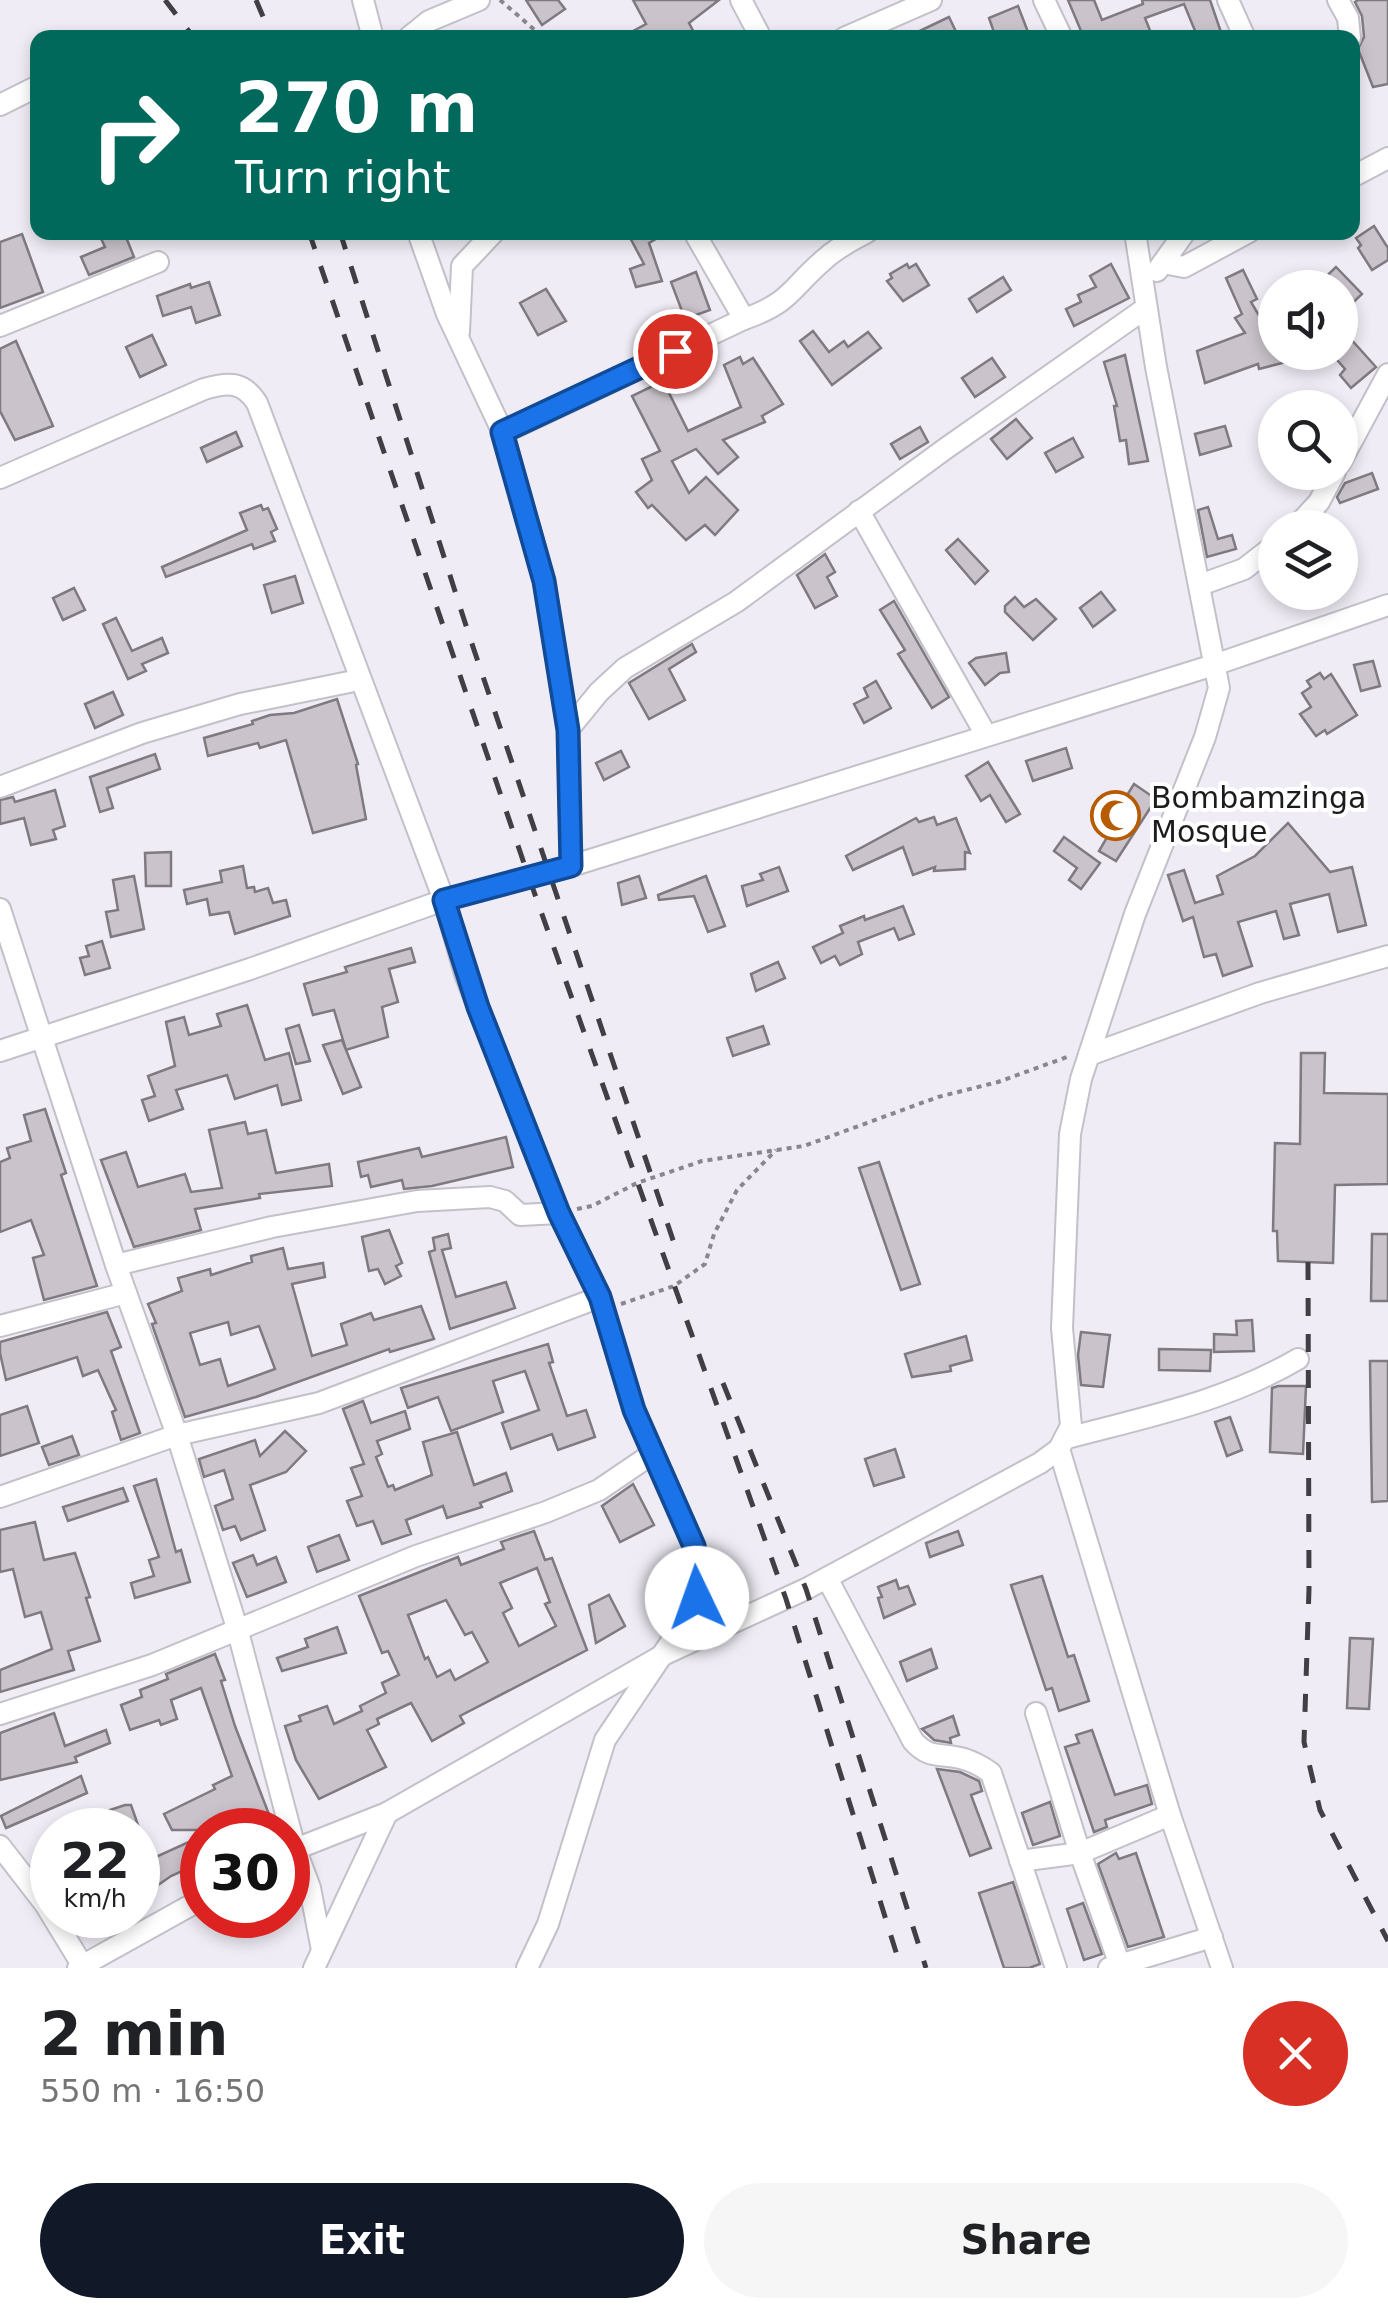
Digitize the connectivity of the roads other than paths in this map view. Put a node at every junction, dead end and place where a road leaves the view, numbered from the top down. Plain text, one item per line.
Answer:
1 (362, 0) edge
2 (479, 0) edge
3 (741, 0) edge
4 (931, 0) edge
5 (1044, 0) edge
6 (1228, 0) edge
7 (1338, 0) edge
8 (371, 30) edge
9 (418, 30) edge
10 (756, 30) edge
11 (862, 30) edge
12 (1058, 30) edge
13 (1241, 30) edge
14 (1349, 30) edge
15 (30, 90) edge
16 (0, 104) edge
17 (1388, 158) edge
18 (1360, 173) edge
19 (421, 240) edge
20 (486, 240) edge
21 (699, 240) edge
22 (855, 240) edge
23 (1137, 240) edge
24 (1180, 240) edge
25 (1234, 240) edge
26 (158, 262) dead end
27 (1163, 264) junction
28 (1146, 284) junction
29 (1146, 308) junction
30 (744, 319) junction
31 (0, 326) edge
32 (459, 338) junction
33 (1388, 374) edge
34 (1358, 430) edge
35 (502, 432) junction
36 (0, 478) edge
37 (860, 512) junction
38 (1258, 558) edge
39 (1200, 586) junction
40 (1388, 605) edge
41 (1217, 664) junction
42 (359, 680) junction
43 (568, 730) junction
44 (986, 735) junction
45 (0, 786) edge
46 (571, 866) junction
47 (444, 900) junction
48 (0, 909) edge
49 (1388, 956) edge
50 (42, 1037) junction
51 (0, 1050) edge
52 (1090, 1052) junction
53 (558, 1211) junction
54 (116, 1265) junction
55 (126, 1293) junction
56 (602, 1303) junction
57 (0, 1326) edge
58 (1298, 1359) dead end
59 (177, 1435) junction
60 (1063, 1444) junction
61 (652, 1454) junction
62 (0, 1497) edge
63 (827, 1578) junction
64 (236, 1628) junction
65 (664, 1654) junction
66 (1036, 1713) dead end
67 (0, 1714) edge
68 (281, 1808) edge
69 (387, 1813) junction
70 (1170, 1816) junction
71 (310, 1843) edge
72 (0, 1846) edge
73 (1080, 1854) junction
74 (1020, 1860) junction
75 (310, 1888) edge
76 (180, 1911) edge
77 (1212, 1937) junction
78 (318, 1959) edge
79 (81, 1967) edge
80 (1117, 1967) edge
81 (527, 1968) edge
82 (1056, 1968) edge
83 (1222, 1968) edge

1 - 8 street
2 - 9 street
3 - 10 street
4 - 11 street
5 - 12 street
6 - 13 street
7 - 14 street
15 - 16 street
17 - 18 street
19 - 32 street
20 - 32 street
21 - 30 street
22 - 30 street
23 - 28 street
24 - 27 street
25 - 27 street
26 - 31 street
27 - 28 street
28 - 29 street
29 - 37 street
29 - 39 street
30 - 35 street
32 - 35 street
33 - 34 street
35 - 43 street
36 - 42 street
37 - 43 street
37 - 44 street
38 - 39 street
39 - 41 street
40 - 41 street
41 - 44 street
41 - 52 street
42 - 45 street
42 - 47 street
43 - 46 street
44 - 46 street
46 - 47 street
47 - 50 street
47 - 53 street
48 - 50 street
49 - 52 street
50 - 51 street
50 - 54 street
52 - 60 street
53 - 54 street
53 - 56 street
54 - 55 street
55 - 57 street
55 - 59 street
56 - 59 street
56 - 61 street
58 - 60 street
59 - 62 street
59 - 64 street
60 - 63 street
60 - 70 street
61 - 64 street
61 - 65 street
63 - 65 street
63 - 74 street
64 - 67 street
64 - 68 street
65 - 69 street
65 - 81 street
66 - 73 street
69 - 71 street
69 - 78 street
70 - 73 street
70 - 77 street
72 - 79 street
73 - 74 street
73 - 80 street
74 - 82 street
75 - 78 street
76 - 79 street
77 - 80 street
77 - 83 street

